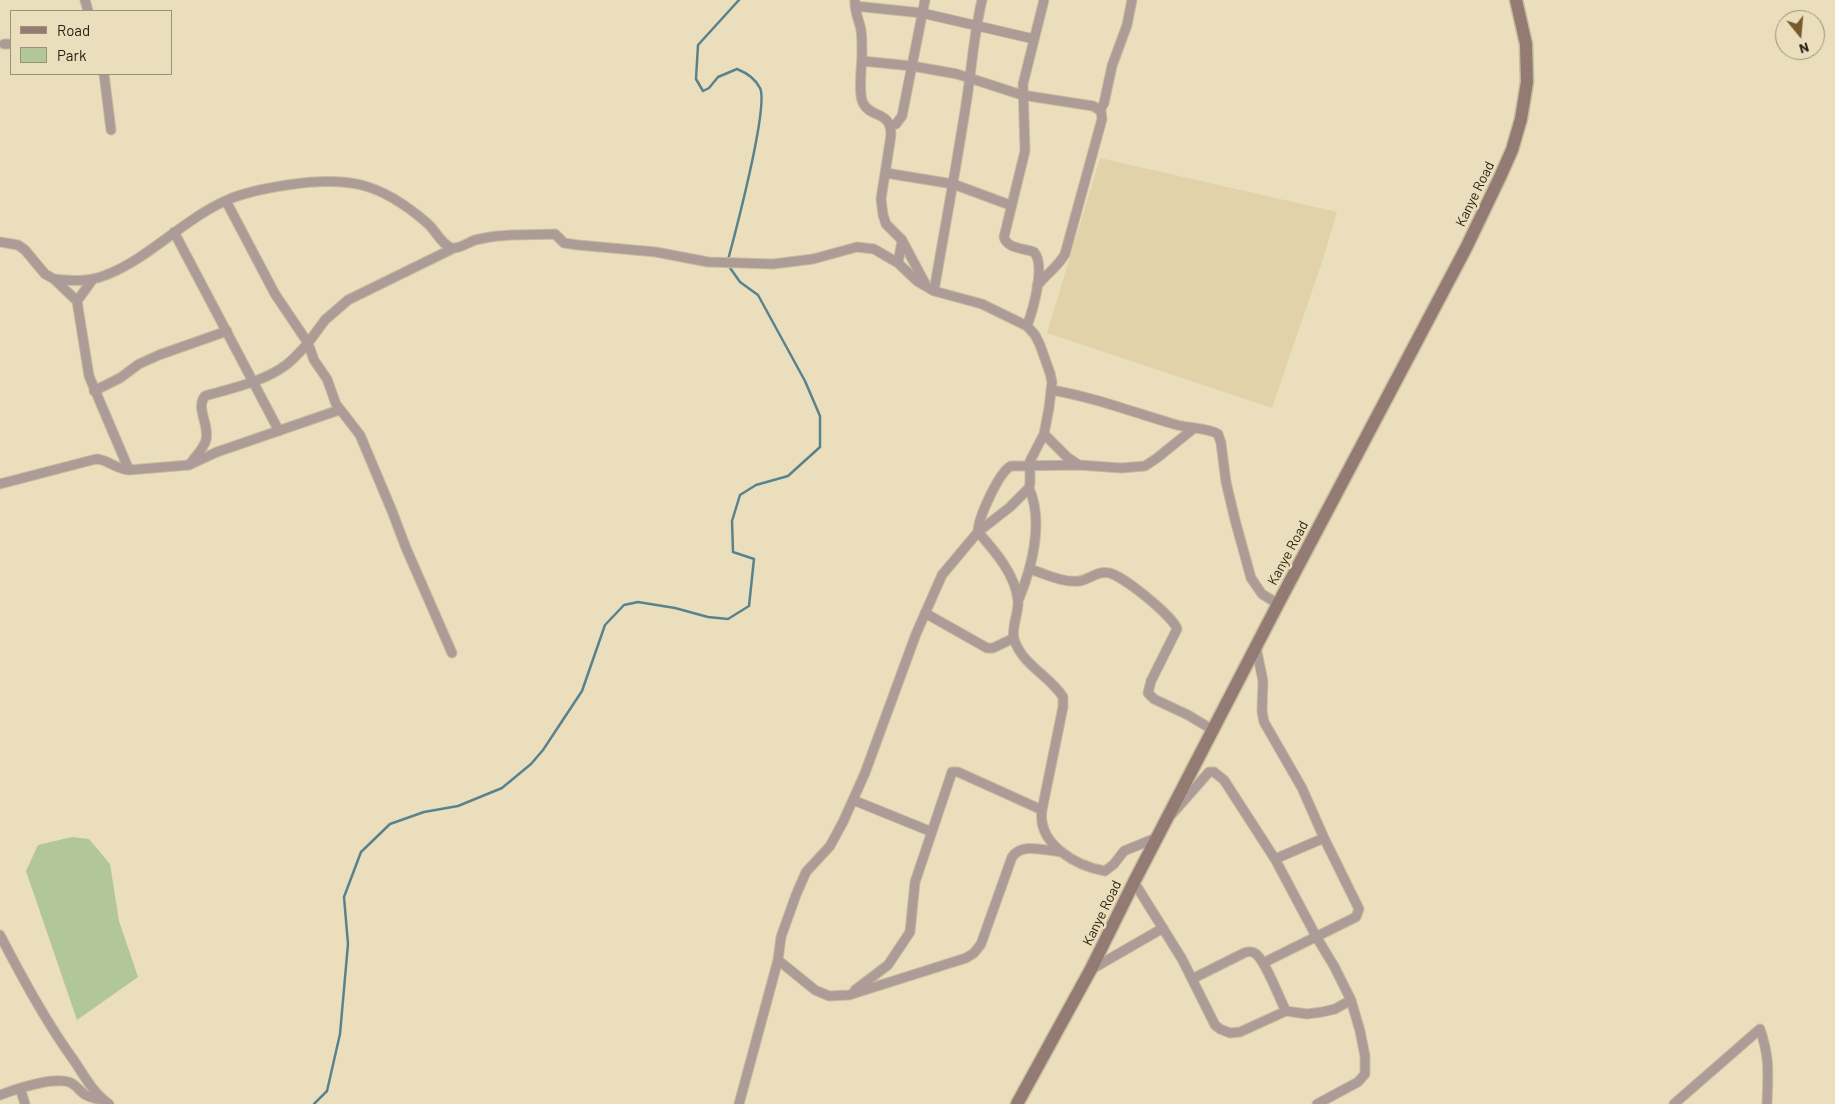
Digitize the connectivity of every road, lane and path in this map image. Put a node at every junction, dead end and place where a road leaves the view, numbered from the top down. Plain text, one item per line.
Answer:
1 (925, 0) edge
2 (982, 0) edge
3 (1044, 0) edge
4 (1132, 0) edge
5 (1516, 0) edge
6 (855, 3) edge
7 (922, 13) junction
8 (976, 25) junction
9 (1034, 39) junction
10 (862, 61) junction
11 (912, 66) junction
12 (104, 75) edge
13 (970, 78) junction
14 (1022, 95) junction
15 (1100, 110) junction
16 (891, 126) junction
17 (110, 130) dead end
18 (886, 174) junction
19 (953, 184) junction
20 (226, 200) junction
21 (1010, 205) junction
22 (174, 232) junction
23 (0, 242) edge
24 (901, 245) junction
25 (454, 248) junction
26 (885, 255) junction
27 (898, 263) junction
28 (54, 279) junction
29 (93, 279) junction
30 (1037, 286) junction
31 (930, 289) junction
32 (77, 301) junction
33 (1027, 326) junction
34 (228, 331) junction
35 (308, 343) junction
36 (253, 381) junction
37 (1051, 390) junction
38 (94, 391) junction
39 (339, 410) junction
40 (1192, 429) junction
41 (279, 431) junction
42 (1044, 434) junction
43 (189, 465) junction
44 (1079, 465) junction
45 (1030, 466) junction
46 (129, 470) junction
47 (0, 484) edge
48 (1029, 488) junction
49 (978, 532) junction
50 (1030, 570) junction
51 (1018, 601) junction
52 (1278, 604) junction
53 (925, 613) junction
54 (1014, 638) junction
55 (1256, 647) junction
56 (452, 654) dead end
57 (1213, 730) junction
58 (853, 800) junction
59 (1042, 810) junction
60 (1168, 817) junction
61 (932, 832) junction
62 (1158, 836) junction
63 (1324, 838) junction
64 (1061, 852) junction
65 (1275, 859) junction
66 (1134, 882) junction
67 (1163, 928) junction
68 (0, 935) edge
69 (1317, 938) junction
70 (778, 960) junction
71 (1263, 963) junction
72 (1091, 969) junction
73 (1192, 979) junction
74 (849, 995) junction
75 (1351, 1000) junction
76 (1286, 1011) junction
77 (20, 1088) junction
78 (0, 1095) edge
79 (106, 1102) edge
80 (26, 1104) edge
81 (738, 1104) edge
82 (1017, 1104) edge
83 (1317, 1104) edge
84 (1674, 1104) edge
85 (1767, 1104) edge

1 - 7 street
2 - 8 street
3 - 9 street
4 - 15 street
5 - 52 main road, Kanye Road
6 - 7 street
6 - 10 street
7 - 8 street
7 - 11 street
8 - 9 street
8 - 13 street
9 - 14 street
10 - 11 street
10 - 16 street
11 - 13 street
11 - 16 street
12 - 17 street
13 - 14 street
13 - 19 street
14 - 15 street
14 - 21 street
15 - 30 street
16 - 18 street
18 - 19 street
18 - 24 street
19 - 21 street
19 - 31 street
20 - 22 street
20 - 25 street
20 - 35 street
21 - 30 street
22 - 29 street
22 - 34 street
23 - 28 street
24 - 26 street
24 - 27 street
24 - 31 street
25 - 26 street
25 - 35 street
26 - 27 street
27 - 31 street
28 - 29 street
28 - 32 street
29 - 32 street
30 - 33 street
31 - 33 street
32 - 38 street
33 - 37 street
34 - 36 street
34 - 38 street
35 - 36 street
35 - 39 street
36 - 41 street
36 - 43 street
37 - 40 street
37 - 42 street
38 - 46 street
39 - 41 street
39 - 56 street
40 - 44 street
40 - 52 street
41 - 43 street
42 - 44 street
42 - 45 street
43 - 46 street
44 - 45 street
45 - 48 street
45 - 49 street
46 - 47 street
48 - 49 street
48 - 50 street
49 - 51 street
49 - 53 street
50 - 51 street
50 - 57 street
51 - 54 street
52 - 55 main road, Kanye Road
53 - 54 street
53 - 58 street
54 - 59 street
55 - 57 main road, Kanye Road
55 - 63 street
57 - 60 main road, Kanye Road
58 - 61 street
58 - 70 street
59 - 61 street
59 - 64 street
60 - 62 main road, Kanye Road
60 - 65 street
61 - 74 street
62 - 64 street
62 - 66 main road, Kanye Road
63 - 65 street
63 - 69 street
64 - 74 street
65 - 69 street
66 - 67 street
66 - 72 main road, Kanye Road
67 - 72 street
67 - 73 street
68 - 79 street
69 - 71 street
69 - 75 street
70 - 74 street
70 - 81 street
71 - 73 street
71 - 76 street
72 - 82 main road, Kanye Road
73 - 76 street
75 - 76 street
75 - 83 street
77 - 78 street
77 - 79 street
77 - 80 street
84 - 85 street

